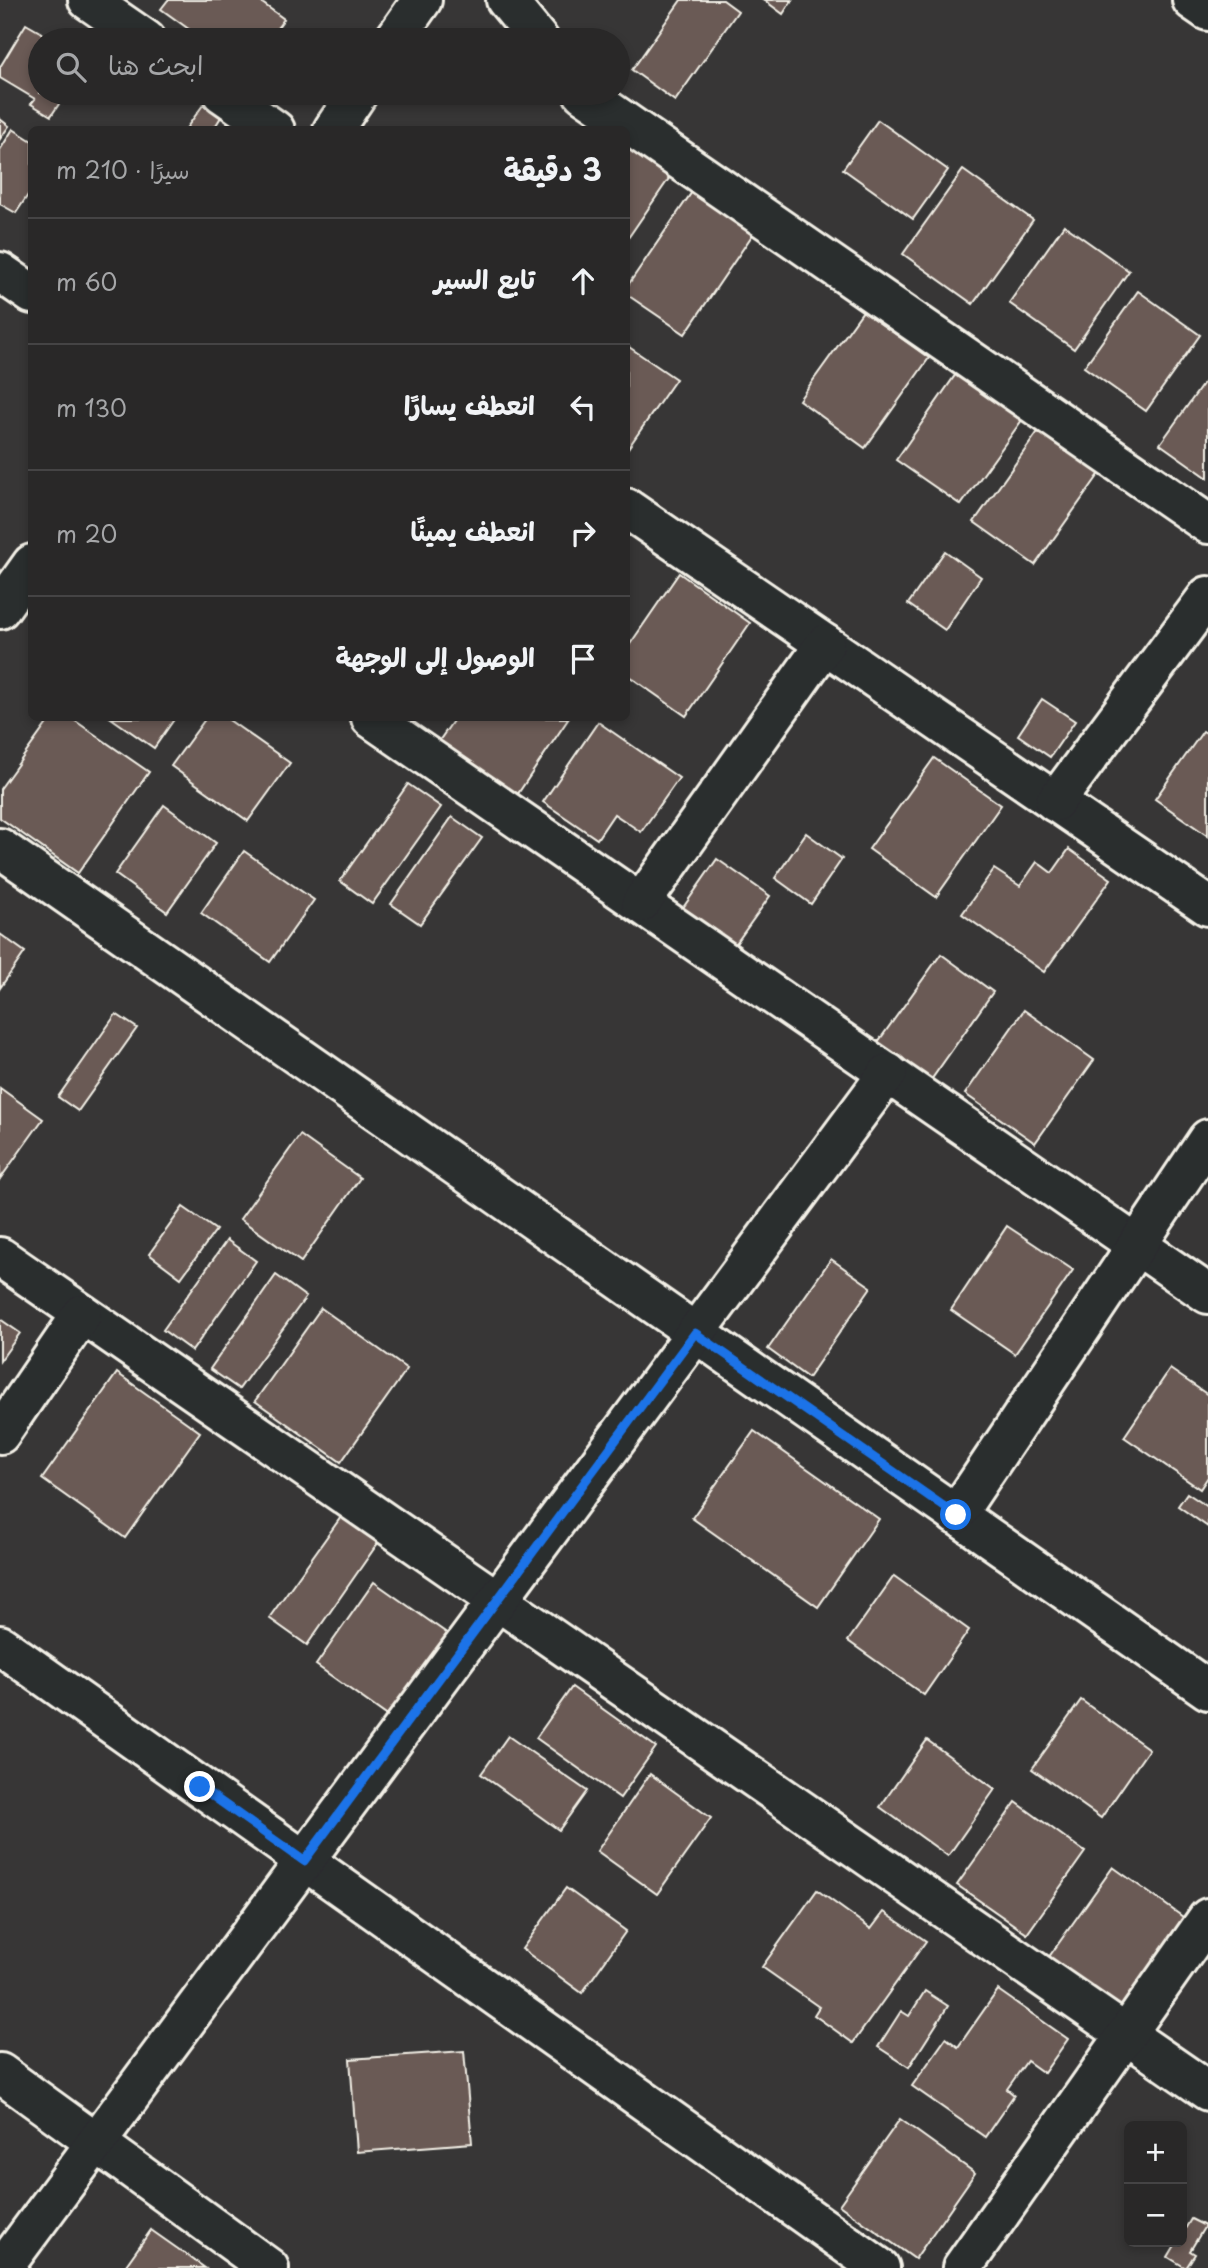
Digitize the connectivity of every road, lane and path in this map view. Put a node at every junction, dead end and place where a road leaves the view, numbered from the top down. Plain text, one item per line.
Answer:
1 (88, 0) edge
2 (422, 0) edge
3 (506, 0) edge
4 (1192, 0) edge
5 (1208, 11) edge
6 (129, 28) edge
7 (402, 28) edge
8 (529, 28) edge
9 (239, 105) edge
10 (350, 105) edge
11 (600, 105) edge
12 (269, 126) edge
13 (336, 126) edge
14 (0, 272) edge
15 (28, 291) edge
16 (630, 511) edge
17 (1208, 524) edge
18 (28, 570) edge
19 (1208, 596) edge
20 (0, 609) edge
21 (825, 644) junction
22 (376, 721) edge
23 (1055, 802) junction
24 (0, 848) edge
25 (641, 903) junction
26 (1208, 906) edge
27 (888, 1073) junction
28 (1208, 1139) edge
29 (1137, 1245) junction
30 (0, 1257) edge
31 (1208, 1294) edge
32 (82, 1314) junction
33 (695, 1333) junction
34 (0, 1434) edge
35 (956, 1515) junction
36 (497, 1601) junction
37 (0, 1646) edge
38 (1208, 1690) edge
39 (304, 1861) junction
40 (1208, 1918) edge
41 (1126, 2035) junction
42 (0, 2073) edge
43 (1208, 2091) edge
44 (96, 2142) junction
45 (3, 2268) edge
46 (269, 2268) edge
47 (880, 2268) edge
48 (962, 2268) edge

1 - 6 street
2 - 7 street
3 - 8 street
4 - 5 street
9 - 12 street
10 - 13 street
11 - 17 street
14 - 15 street
16 - 21 street
18 - 20 street
19 - 23 street
21 - 23 street
21 - 25 street
22 - 25 street
23 - 26 street
24 - 33 street
25 - 27 street
27 - 29 street
27 - 33 street
28 - 29 street
29 - 31 street
29 - 35 street
30 - 32 street
32 - 34 street
32 - 36 street
33 - 35 street
33 - 36 street
35 - 38 street
36 - 39 street
36 - 41 street
37 - 39 street
39 - 44 street
39 - 47 street
40 - 41 street
41 - 43 street
41 - 48 street
42 - 44 street
44 - 45 street
44 - 46 street

